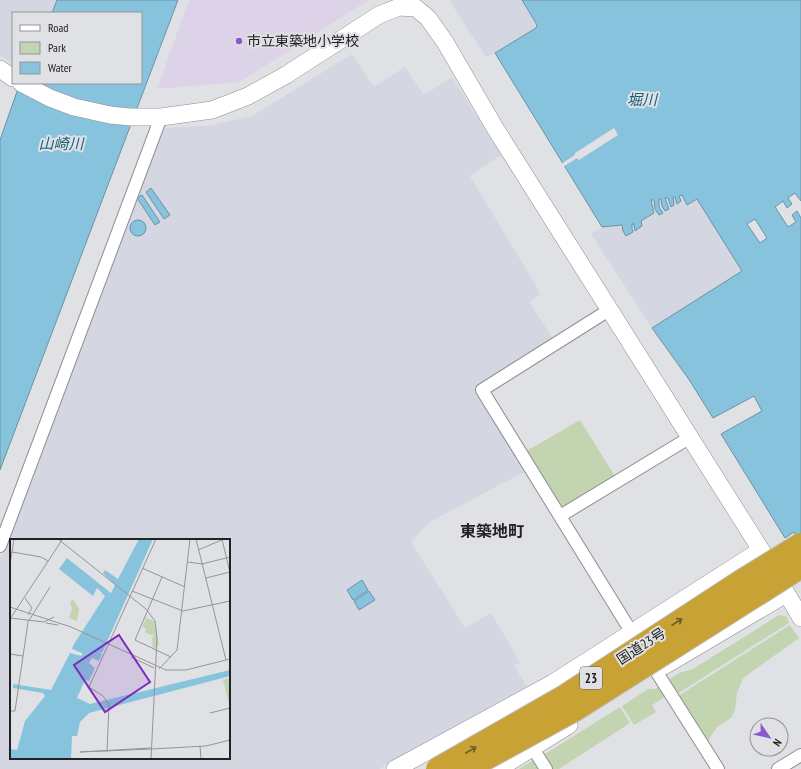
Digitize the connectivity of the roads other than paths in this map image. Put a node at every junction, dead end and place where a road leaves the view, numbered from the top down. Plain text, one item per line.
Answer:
1 (0, 69) edge
2 (12, 77) edge
3 (23, 84) edge
4 (161, 118) junction
5 (609, 310) junction
6 (689, 438) junction
7 (560, 516) junction
8 (801, 544) edge
9 (0, 546) edge
10 (761, 550) junction
11 (801, 567) edge
12 (786, 594) junction
13 (801, 618) edge
14 (634, 631) junction
15 (659, 669) junction
16 (532, 747) junction
17 (801, 755) edge
18 (395, 769) edge
19 (437, 769) edge
20 (467, 769) edge
21 (498, 769) edge
22 (546, 769) edge
23 (718, 769) edge
24 (778, 769) edge

1 - 2 street
3 - 4 street
4 - 5 street
4 - 9 street
5 - 6 street
5 - 7 street
6 - 7 street
6 - 10 street
7 - 14 street
19 -> 8 highway, 国道23号 / 23, bridge
10 - 12 street
10 - 14 street
11 - 20 highway, 国道23号 / 23, bridge
12 - 13 street
12 - 15 street
14 - 15 street
14 - 18 street
15 - 16 street
15 - 23 street
16 - 21 street
16 - 22 street
17 - 24 street

